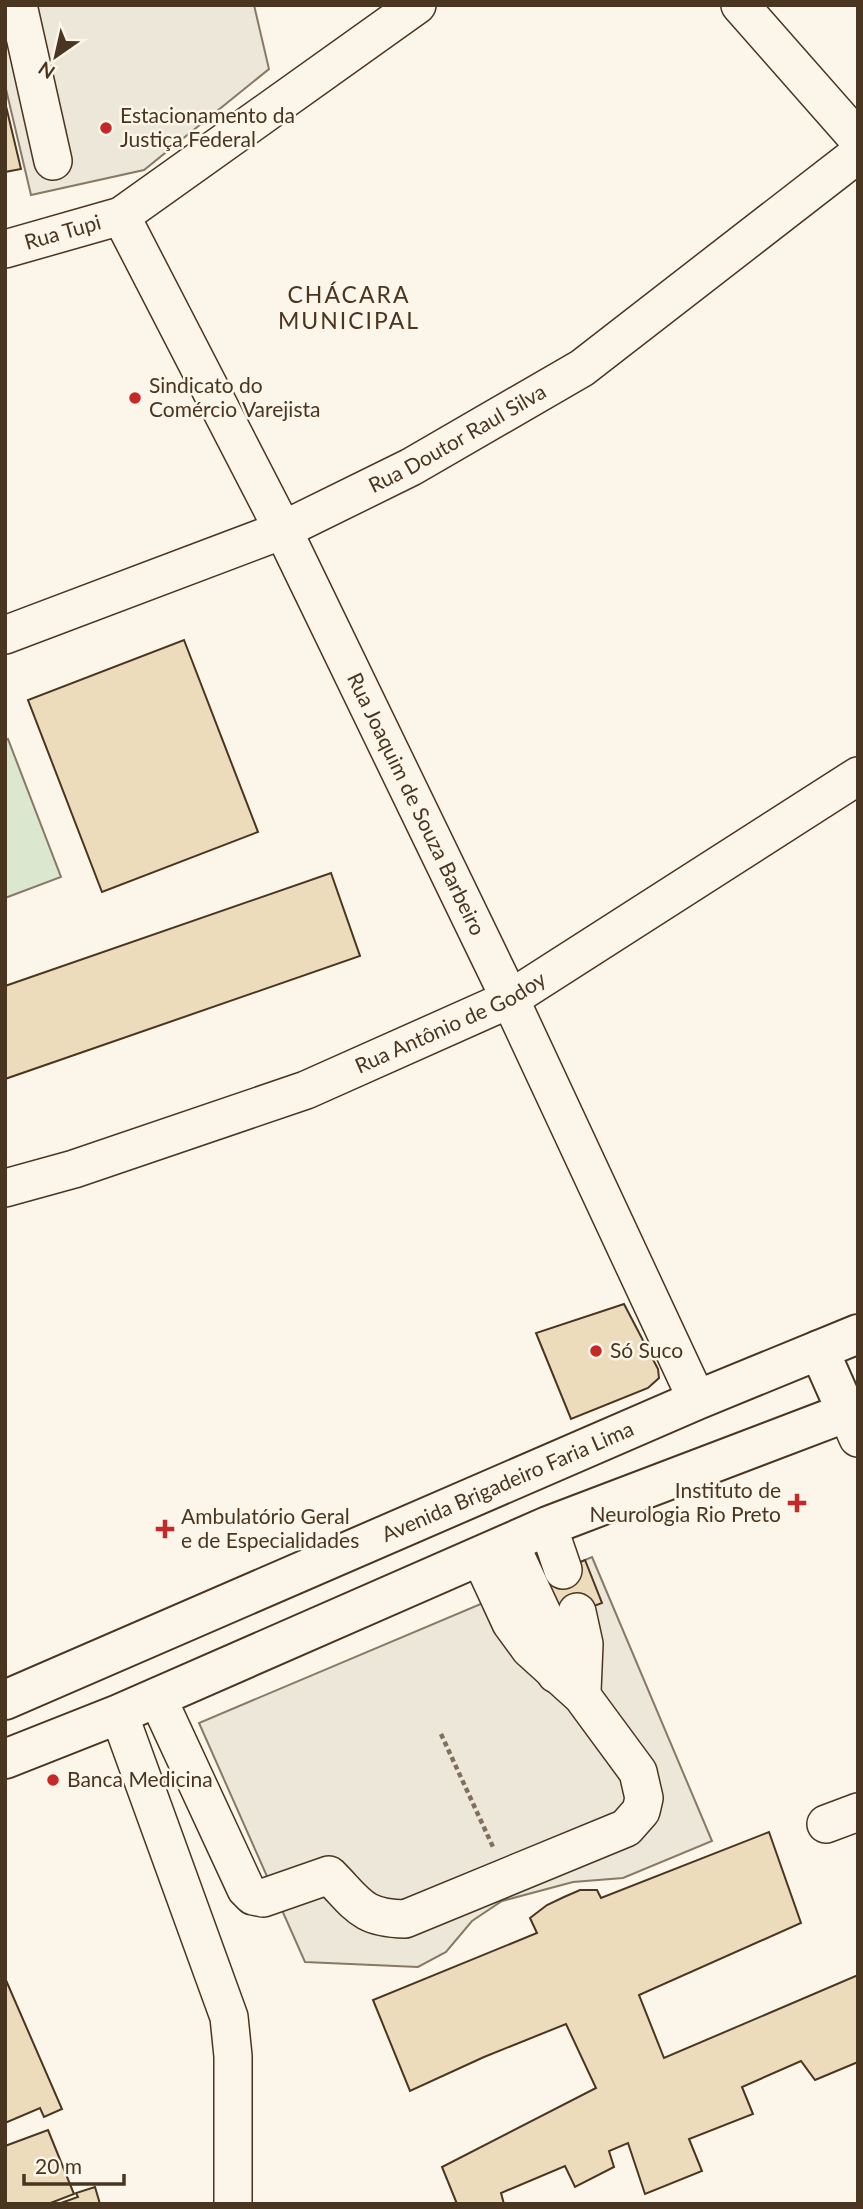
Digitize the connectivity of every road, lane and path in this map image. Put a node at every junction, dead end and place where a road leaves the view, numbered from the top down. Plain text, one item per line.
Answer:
1 (18, 5) edge
2 (417, 5) edge
3 (740, 5) edge
4 (858, 139) edge
5 (50, 146) dead end
6 (858, 154) edge
7 (121, 216) junction
8 (5, 249) edge
9 (283, 530) junction
10 (5, 635) edge
11 (858, 776) edge
12 (510, 999) junction
13 (5, 1188) edge
14 (858, 1334) edge
15 (819, 1350) junction
16 (697, 1400) junction
17 (854, 1420) edge
18 (548, 1526) junction
19 (495, 1550) junction
20 (563, 1570) dead end
21 (577, 1612) dead end
22 (569, 1685) junction
23 (157, 1697) junction
24 (5, 1700) edge
25 (119, 1714) junction
26 (441, 1734) dead end
27 (5, 1759) edge
28 (507, 1877) junction
29 (233, 2204) edge

1 - 5 street
2 - 7 street, Rua Tupi
3 - 4 street
6 - 9 street, Rua Doutor Raul Silva
7 - 8 street, Rua Tupi
7 - 9 street, Rua Joaquim de Souza Barbeiro
9 - 10 street, Rua Doutor Raul Silva
9 - 12 street, Rua Joaquim de Souza Barbeiro
11 - 12 street, Rua Antônio de Godoy
12 - 13 street, Rua Antônio de Godoy
12 - 16 street, Rua Joaquim de Souza Barbeiro
14 - 15 main road, Avenida Brigadeiro Faria Lima
15 - 16 main road, Avenida Brigadeiro Faria Lima
15 - 17 main road
16 - 24 main road, Avenida Brigadeiro Faria Lima
17 - 18 main road
18 - 19 main road
18 - 20 street
19 - 22 street
19 - 23 main road
21 - 22 street
22 - 28 street
23 - 25 main road
23 - 28 street
25 - 27 main road
25 - 29 street
26 - 28 path

